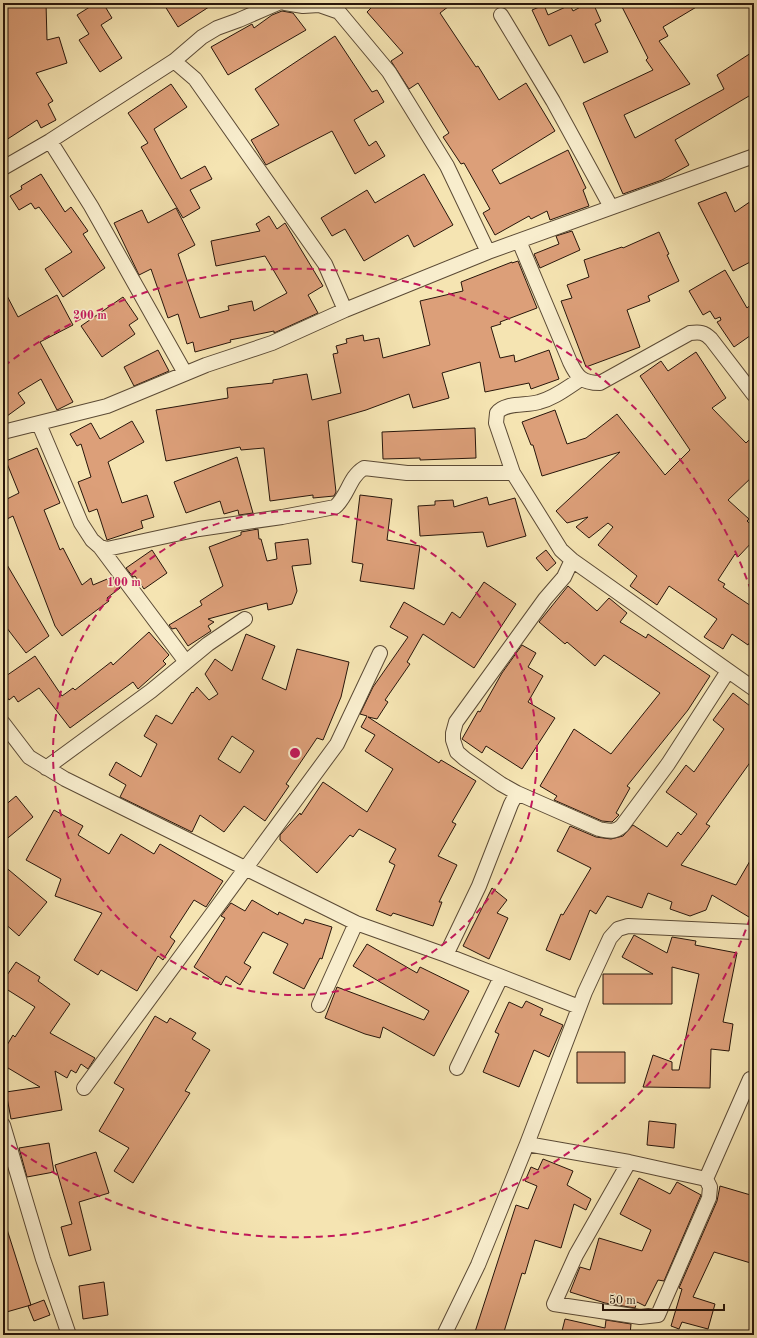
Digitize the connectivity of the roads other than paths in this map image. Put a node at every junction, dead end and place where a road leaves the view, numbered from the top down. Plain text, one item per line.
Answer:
1 (278, 3) edge
2 (285, 3) edge
3 (501, 14) dead end
4 (174, 61) junction
5 (50, 141) junction
6 (754, 156) edge
7 (3, 168) edge
8 (611, 207) junction
9 (519, 241) junction
10 (488, 252) junction
11 (344, 310) junction
12 (185, 373) junction
13 (578, 376) junction
14 (754, 395) edge
15 (39, 424) junction
16 (3, 432) edge
17 (513, 473) junction
18 (100, 547) junction
19 (572, 560) junction
20 (245, 619) dead end
21 (380, 654) dead end
22 (186, 662) junction
23 (728, 671) junction
24 (754, 689) edge
25 (3, 723) edge
26 (46, 768) junction
27 (517, 793) junction
28 (246, 869) junction
29 (356, 923) junction
30 (754, 932) edge
31 (446, 955) junction
32 (501, 977) junction
33 (318, 1005) dead end
34 (579, 1007) junction
35 (457, 1068) dead end
36 (750, 1079) dead end
37 (84, 1088) dead end
38 (3, 1125) edge
39 (527, 1144) junction
40 (628, 1162) junction
41 (706, 1178) junction
42 (69, 1335) edge
43 (444, 1335) edge

1 - 4 street
2 - 10 street
3 - 8 street
4 - 5 street
4 - 11 street
5 - 7 street
5 - 12 street
6 - 8 street
8 - 9 street
9 - 10 street
9 - 13 street
10 - 11 street
11 - 12 street
12 - 15 street
13 - 14 street
13 - 17 street
15 - 16 street
15 - 18 street
17 - 18 street
17 - 19 street
18 - 22 street
19 - 23 street
19 - 27 street
20 - 22 street
21 - 28 street
22 - 26 street
23 - 24 street
23 - 27 street
25 - 26 street
26 - 28 street
27 - 31 street
28 - 29 street
28 - 37 street
29 - 31 street
29 - 33 street
30 - 34 street
31 - 32 street
32 - 34 street
32 - 35 street
34 - 39 street
36 - 41 street
38 - 42 street
39 - 40 street
39 - 43 street
40 - 41 street
40 - 41 street

